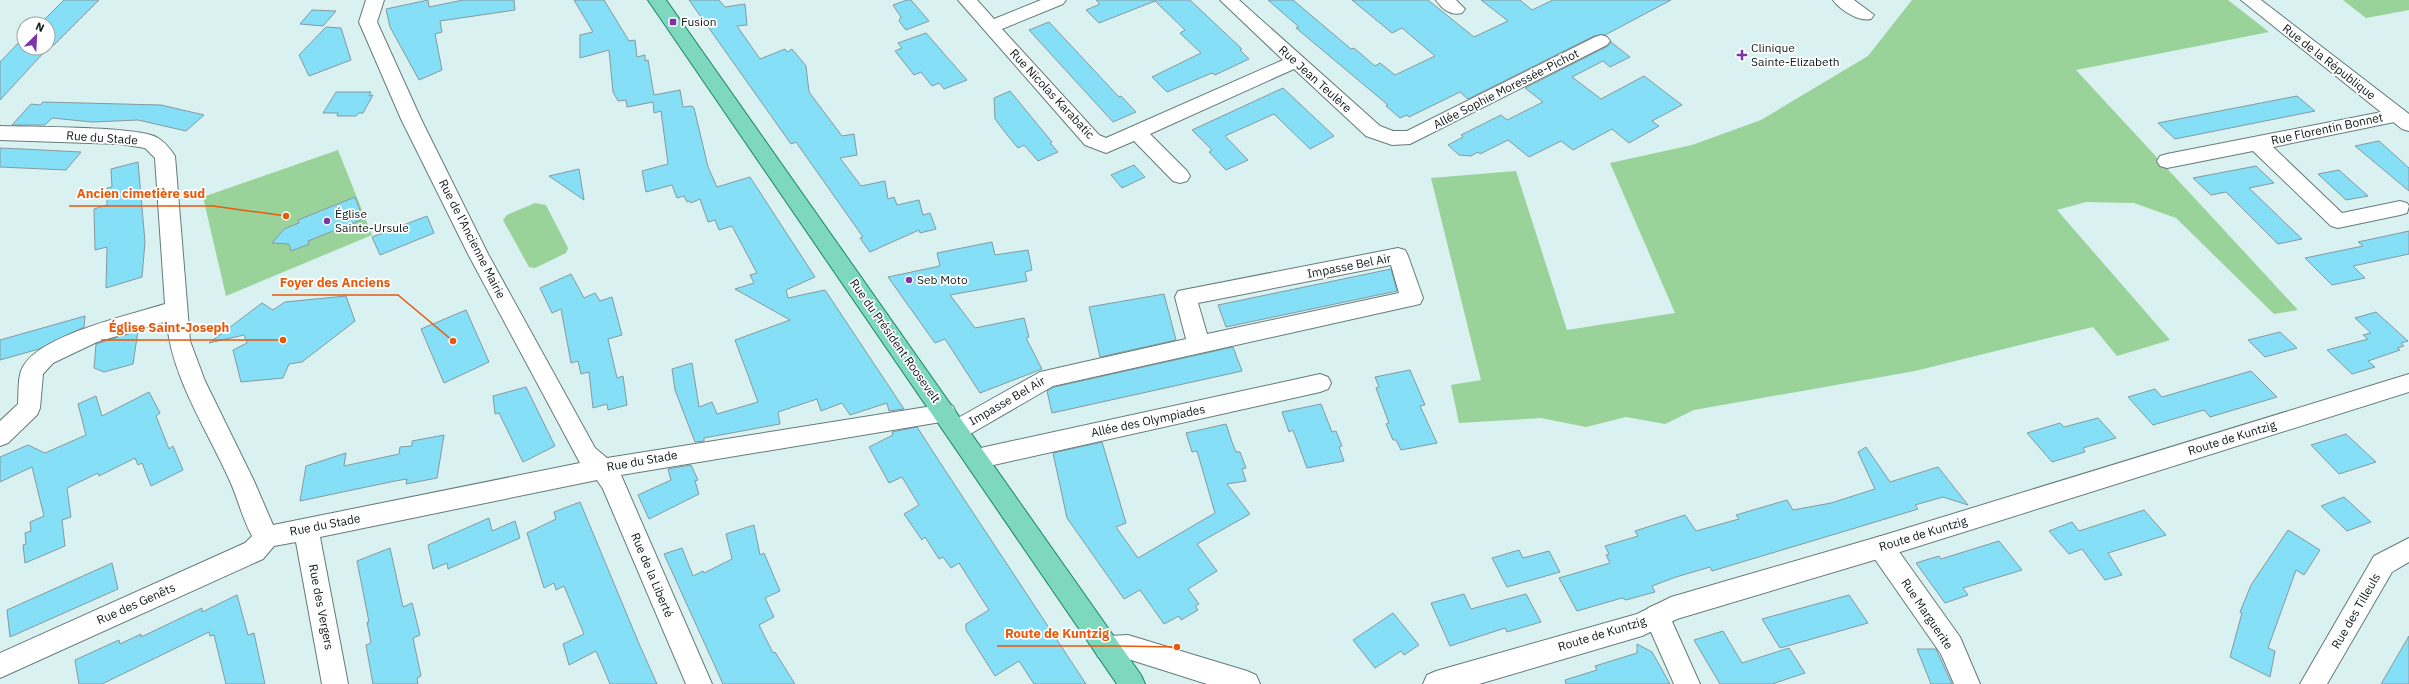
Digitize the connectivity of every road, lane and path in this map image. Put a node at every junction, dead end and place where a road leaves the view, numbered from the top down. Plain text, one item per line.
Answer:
1 (374, 0) edge
2 (657, 0) edge
3 (967, 0) edge
4 (1057, 0) edge
5 (1229, 0) edge
6 (1842, 0) edge
7 (2250, 0) edge
8 (1865, 15) dead end
9 (990, 27) junction
10 (1602, 41) dead end
11 (1296, 61) junction
12 (2403, 119) edge
13 (1138, 132) junction
14 (0, 133) edge
15 (1410, 136) joint
16 (2257, 143) junction
17 (2167, 161) dead end
18 (1180, 176) dead end
19 (2400, 208) dead end
20 (177, 309) junction
21 (1199, 345) junction
22 (1320, 383) dead end
23 (2409, 383) edge
24 (951, 422) junction
25 (0, 436) edge
26 (976, 459) junction
27 (602, 468) junction
28 (306, 529) junction
29 (267, 536) junction
30 (1881, 547) junction
31 (2409, 549) edge
32 (1657, 616) junction
33 (1107, 648) junction
34 (0, 666) edge
35 (335, 684) edge
36 (699, 684) edge
37 (1132, 684) edge
38 (1247, 684) edge
39 (1436, 684) edge
40 (1687, 684) edge
41 (1967, 684) edge
42 (2313, 684) edge

1 - 27 street, Rue de l'Ancienne Mairie
2 - 24 main road, Rue du Président Roosevelt
3 - 9 street, Rue Nicolas Karabatic
4 - 9 street
5 - 11 street, Rue Jean Teulère
6 - 8 street
7 - 12 street, Rue de la République
9 - 13 street, Rue Nicolas Karabatic
10 - 15 street, Allée Sophie Moressée-Pichot
11 - 13 street, Rue Nicolas Karabatic
11 - 15 street, Rue Jean Teulère
12 - 16 street, Rue Florentin Bonnet
13 - 18 street
14 - 20 street, Rue du Stade
16 - 17 street, Rue Florentin Bonnet
16 - 19 street, Rue Florentin Bonnet
20 - 25 street
20 - 29 street, Rue du Stade
21 - 21 street, Impasse Bel Air
21 - 24 street, Impasse Bel Air
22 - 26 street, Allée des Olympiades
23 - 30 street, Route de Kuntzig
24 - 26 main road, Rue du Président Roosevelt
24 - 27 street, Rue du Stade
26 - 33 main road, Rue du Président Roosevelt
27 - 28 street, Rue du Stade
27 - 36 street, Rue de la Liberté
28 - 29 street, Rue du Stade
28 - 35 street, Rue des Vergers
29 - 34 street, Rue des Genêts
30 - 32 street, Route de Kuntzig
30 - 41 street, Rue Marguerite
31 - 42 street, Rue des Tilleuls
32 - 39 street, Route de Kuntzig
32 - 40 street
33 - 37 main road, Rue du Président Roosevelt
33 - 38 street

